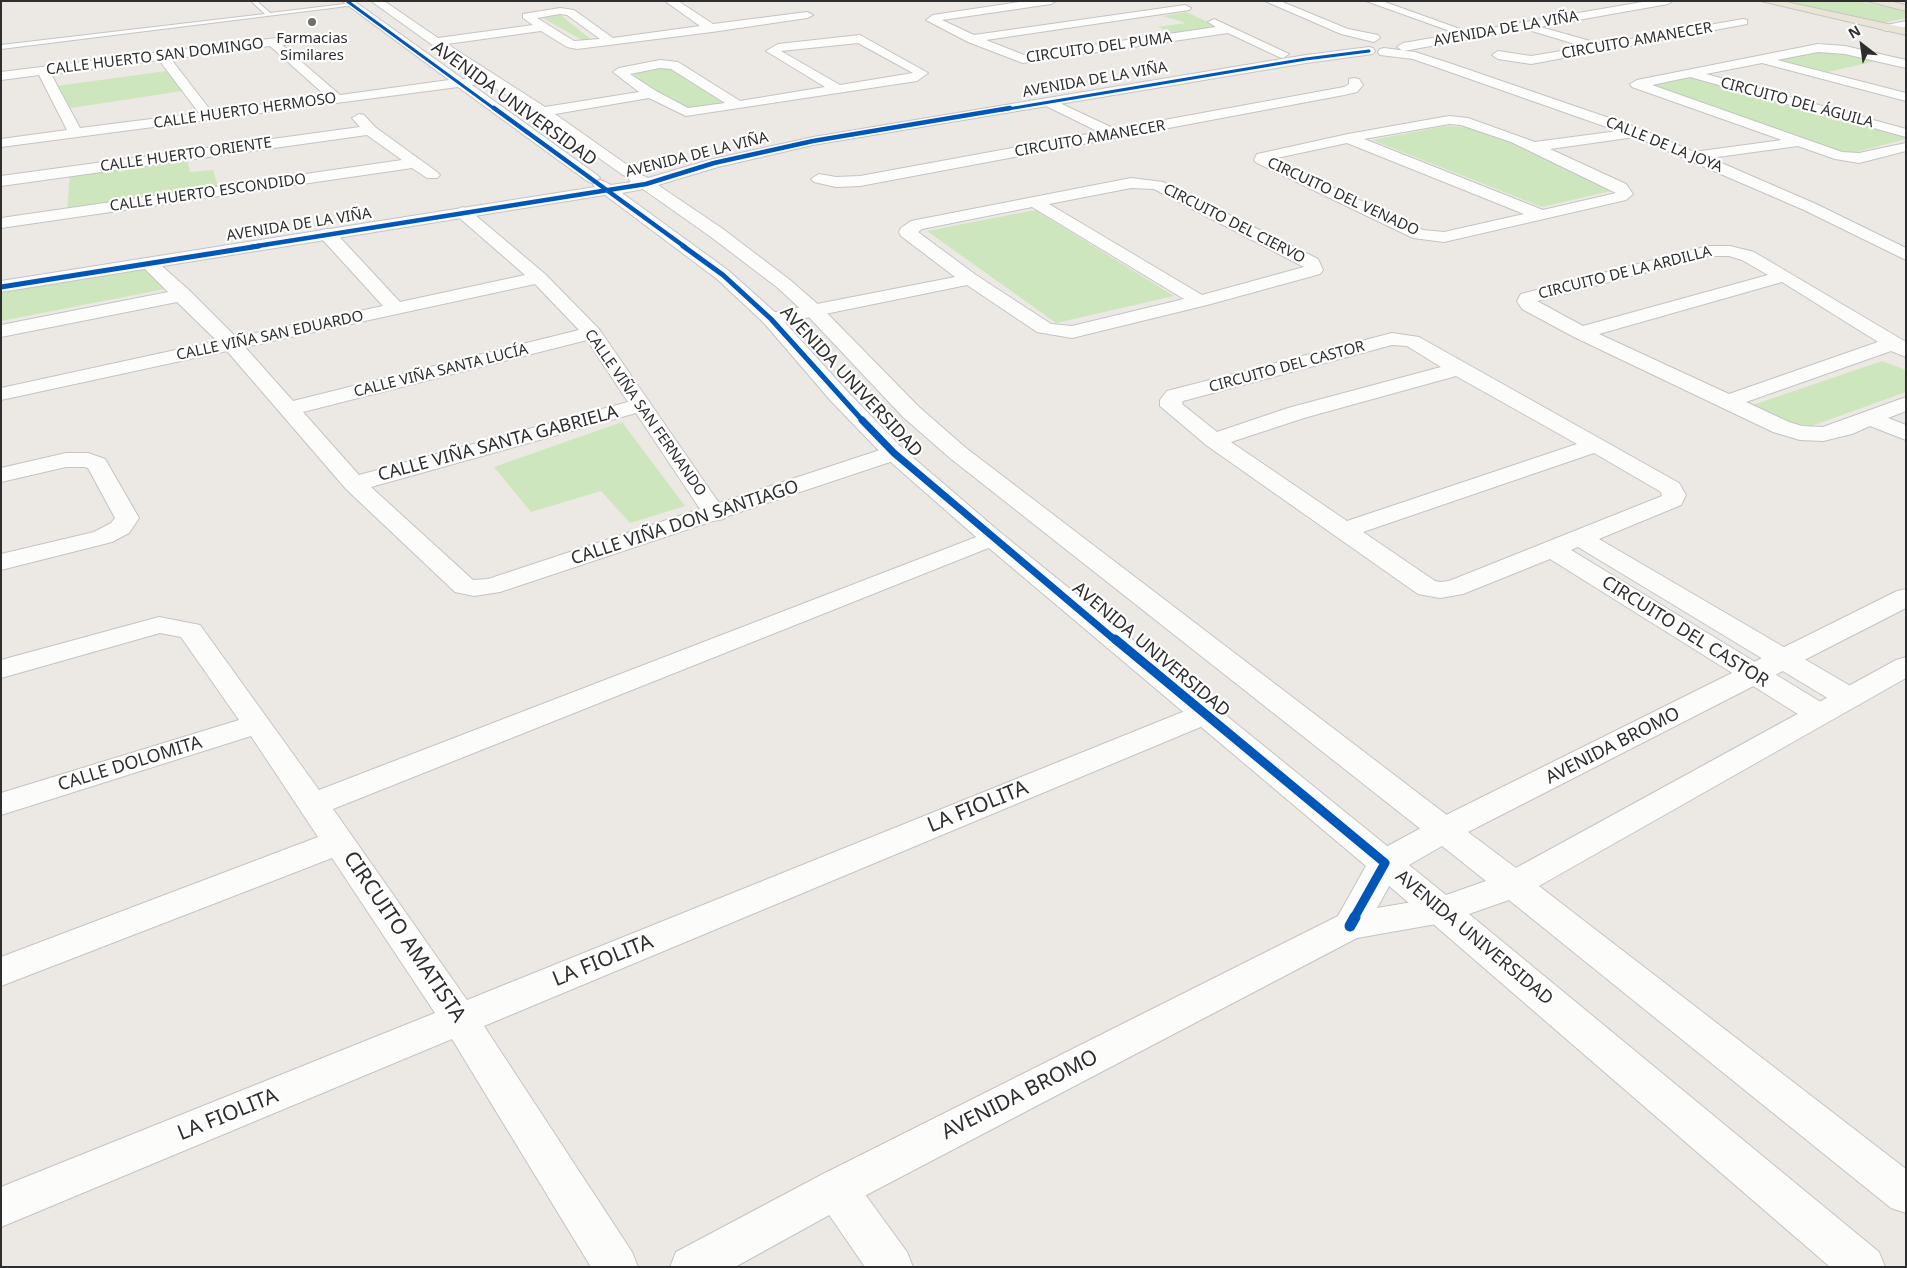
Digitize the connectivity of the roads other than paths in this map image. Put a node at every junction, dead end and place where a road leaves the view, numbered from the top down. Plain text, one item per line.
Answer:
1 (254, 1) edge
2 (376, 1) edge
3 (670, 1) edge
4 (1051, 1) edge
5 (1170, 1) edge
6 (1270, 1) edge
7 (1371, 1) edge
8 (1624, 1) edge
9 (1668, 1) edge
10 (1766, 1) edge
11 (1872, 1) edge
12 (350, 3) edge
13 (1413, 4) dead end
14 (792, 6) dead end
15 (1389, 8) junction
16 (1906, 8) edge
17 (1564, 11) junction
18 (1193, 12) junction
19 (1728, 13) dead end
20 (268, 15) junction
21 (1583, 16) junction
22 (1906, 24) edge
23 (1526, 26) junction
24 (1886, 28) junction
25 (546, 29) junction
26 (712, 29) junction
27 (1230, 30) junction
28 (1454, 30) junction
29 (1906, 32) edge
30 (310, 38) dead end
31 (972, 38) junction
32 (1349, 38) junction
33 (272, 42) junction
34 (611, 42) junction
35 (440, 44) junction
36 (1371, 44) junction
37 (1400, 45) junction
38 (1, 47) edge
39 (1603, 48) junction
40 (1384, 52) junction
41 (1283, 54) junction
42 (1498, 55) dead end
43 (162, 56) junction
44 (1415, 56) junction
45 (1763, 60) junction
46 (1906, 64) edge
47 (43, 70) junction
48 (1689, 74) junction
49 (1, 76) edge
50 (1139, 76) junction
51 (489, 79) junction
52 (1354, 82) dead end
53 (459, 83) junction
54 (1156, 84) junction
55 (838, 89) junction
56 (651, 94) junction
57 (1906, 96) edge
58 (337, 99) junction
59 (1049, 102) junction
60 (738, 105) junction
61 (961, 106) junction
62 (543, 112) junction
63 (975, 114) junction
64 (208, 116) junction
65 (359, 118) dead end
66 (1617, 125) junction
67 (370, 130) junction
68 (1636, 132) junction
69 (1906, 133) edge
70 (76, 134) junction
71 (1114, 134) junction
72 (1783, 137) junction
73 (1348, 138) junction
74 (1516, 139) junction
75 (1799, 143) junction
76 (1, 144) edge
77 (1532, 146) junction
78 (1906, 147) edge
79 (1681, 150) junction
80 (1696, 156) junction
81 (683, 158) dead end
82 (415, 163) junction
83 (432, 175) dead end
84 (640, 175) junction
85 (819, 179) dead end
86 (1, 181) edge
87 (600, 184) junction
88 (1034, 202) junction
89 (462, 212) junction
90 (1542, 215) junction
91 (1, 223) edge
92 (328, 234) junction
93 (1906, 254) edge
94 (149, 264) junction
95 (1, 273) edge
96 (964, 273) junction
97 (1784, 276) junction
98 (539, 278) junction
99 (1, 287) edge
100 (183, 295) junction
101 (1200, 301) junction
102 (808, 305) junction
103 (396, 309) junction
104 (765, 313) junction
105 (1, 331) edge
106 (1581, 332) junction
107 (592, 333) junction
108 (232, 345) junction
109 (1900, 347) edge
110 (1458, 369) junction
111 (1, 394) edge
112 (1728, 402) junction
113 (641, 405) junction
114 (289, 409) junction
115 (1893, 412) edge
116 (1906, 433) edge
117 (1214, 440) junction
118 (1596, 445) junction
119 (894, 453) junction
120 (1, 475) edge
121 (354, 484) junction
122 (715, 514) junction
123 (1345, 530) junction
124 (992, 538) junction
125 (1580, 538) junction
126 (1552, 549) junction
127 (1, 562) edge
128 (1906, 597) edge
129 (1784, 659) junction
130 (1906, 666) edge
131 (1, 669) edge
132 (1755, 674) junction
133 (1849, 698) junction
134 (1205, 714) junction
135 (1819, 714) junction
136 (258, 724) junction
137 (1, 804) edge
138 (314, 804) junction
139 (1444, 830) junction
140 (340, 842) junction
141 (1385, 863) junction
142 (1514, 885) junction
143 (1442, 910) junction
144 (1350, 926) junction
145 (1, 972) edge
146 (460, 1020) junction
147 (836, 1189) junction
148 (1906, 1194) edge
149 (1, 1208) edge
150 (616, 1267) edge
151 (692, 1267) edge
152 (891, 1267) edge
153 (1863, 1267) edge

1 - 20 lane
2 - 35 street, AVENIDA UNIVERSIDAD
3 - 26 street
4 - 31 street, CIRCUITO DEL PUMA
5 - 18 street, CIRCUITO DEL PUMA
6 - 32 street
7 - 15 street
8 - 17 street, AVENIDA DE LA VIÑA
9 - 21 street, AVENIDA DE LA VIÑA
10 - 24 main road
11 - 16 main road
12 - 20 lane
12 - 53 street, AVENIDA UNIVERSIDAD
13 - 15 street
14 - 26 street
15 - 28 street
17 - 21 street
17 - 28 street, AVENIDA DE LA VIÑA
18 - 27 street, CIRCUITO DEL PUMA
18 - 31 street, CIRCUITO DEL PUMA
19 - 39 street, CIRCUITO AMANECER
20 - 38 lane
21 - 23 street, AVENIDA DE LA VIÑA
22 - 24 street
23 - 37 street, AVENIDA DE LA VIÑA
23 - 39 street
24 - 29 main road
25 - 34 street
25 - 34 street
25 - 35 street
26 - 34 street
27 - 31 street, CIRCUITO DEL PUMA
27 - 41 street, CIRCUITO DEL PUMA
28 - 37 street, AVENIDA DE LA VIÑA
30 - 33 street, CALLE HUERTO SAN DOMINGO
32 - 36 street
32 - 41 street, AVENIDA DE LA VIÑA
33 - 43 street, CALLE HUERTO SAN DOMINGO
33 - 58 street
35 - 51 street, AVENIDA UNIVERSIDAD
36 - 37 street, CALLE DE LA JOYA
36 - 40 street
36 - 54 street, AVENIDA DE LA VIÑA
37 - 40 street
37 - 44 street, CALLE DE LA JOYA
39 - 42 street, CIRCUITO AMANECER
40 - 44 street, CALLE DE LA JOYA
41 - 50 street, AVENIDA DE LA VIÑA
43 - 47 street, CALLE HUERTO SAN DOMINGO
43 - 64 street
44 - 66 street, CALLE DE LA JOYA
45 - 46 street, CIRCUITO DEL ÁGUILA
45 - 48 street, CIRCUITO DEL ÁGUILA
45 - 57 street, CIRCUITO DEL ÁGUILA
47 - 49 street, CALLE HUERTO SAN DOMINGO
47 - 70 street
48 - 69 street, CIRCUITO DEL ÁGUILA
48 - 72 street, CIRCUITO DEL ÁGUILA
50 - 54 street
50 - 61 street, AVENIDA DE LA VIÑA
51 - 53 street, CALLE HUERTO HERMOSO
51 - 62 street, AVENIDA UNIVERSIDAD
52 - 71 street, CIRCUITO AMANECER
53 - 58 street, CALLE HUERTO HERMOSO
53 - 87 street, AVENIDA UNIVERSIDAD
54 - 59 street, AVENIDA DE LA VIÑA
55 - 55 street
55 - 60 street
56 - 60 street
56 - 60 street
56 - 62 street
58 - 64 street, CALLE HUERTO HERMOSO
59 - 63 street, AVENIDA DE LA VIÑA
59 - 71 street
61 - 63 street
61 - 81 street, AVENIDA DE LA VIÑA
62 - 84 street, AVENIDA UNIVERSIDAD
63 - 84 street, AVENIDA DE LA VIÑA
64 - 70 street, CALLE HUERTO HERMOSO
65 - 67 street
66 - 68 street, CALLE DE LA JOYA
66 - 74 street, CIRCUITO DEL VENADO
67 - 82 street
67 - 86 street, CALLE HUERTO ORIENTE
68 - 77 street
68 - 79 street, CALLE DE LA JOYA
70 - 76 street, CALLE HUERTO HERMOSO
71 - 85 street, CIRCUITO AMANECER
72 - 75 street, CIRCUITO DEL ÁGUILA
72 - 79 street, CIRCUITO DEL ÁGUILA
73 - 74 street, CIRCUITO DEL VENADO
73 - 90 street
73 - 90 street, CIRCUITO DEL VENADO
74 - 77 street, CIRCUITO DEL VENADO
75 - 78 street, CIRCUITO DEL ÁGUILA
75 - 80 street, CIRCUITO DEL ÁGUILA
77 - 90 street, CIRCUITO DEL VENADO
79 - 80 street, CALLE DE LA JOYA
80 - 93 street, CALLE DE LA JOYA
82 - 83 street
82 - 91 street, CALLE HUERTO ESCONDIDO
84 - 87 street, AVENIDA DE LA VIÑA
84 - 102 street, AVENIDA UNIVERSIDAD
87 - 89 street, AVENIDA DE LA VIÑA
87 - 95 street, AVENIDA DE LA VIÑA
87 - 104 street, AVENIDA UNIVERSIDAD
88 - 96 street, CIRCUITO DEL CIERVO
88 - 101 street
88 - 101 street, CIRCUITO DEL CIERVO
89 - 92 street, AVENIDA DE LA VIÑA
89 - 98 street, CALLE VIÑA SAN FERNANDO
92 - 94 street, AVENIDA DE LA VIÑA
92 - 103 street
94 - 99 street, AVENIDA DE LA VIÑA
94 - 100 street
96 - 101 street, CIRCUITO DEL CIERVO
96 - 102 street
97 - 106 street
97 - 106 street, CIRCUITO DE LA ARDILLA
97 - 109 street, CIRCUITO DE LA ARDILLA
98 - 103 street, CALLE VIÑA SAN EDUARDO
98 - 107 street, CALLE VIÑA SAN FERNANDO
100 - 105 street
100 - 108 street
102 - 104 street
102 - 139 street, AVENIDA UNIVERSIDAD
103 - 108 street, CALLE VIÑA SAN EDUARDO
104 - 119 street, AVENIDA UNIVERSIDAD
106 - 112 street, CIRCUITO DE LA ARDILLA
107 - 113 street, CALLE VIÑA SAN FERNANDO
107 - 114 street, CALLE VIÑA SANTA LUCÍA
108 - 111 street, CALLE VIÑA SAN EDUARDO
108 - 114 street
109 - 112 street, CIRCUITO DE LA ARDILLA
110 - 117 street
110 - 117 street, CIRCUITO DEL CASTOR
110 - 118 street, CIRCUITO DEL CASTOR
112 - 115 street, CIRCUITO DE LA ARDILLA
113 - 121 street, CALLE VIÑA SANTA GABRIELA
113 - 122 street, CALLE VIÑA SAN FERNANDO
114 - 121 street
115 - 116 street, CIRCUITO DE LA ARDILLA
117 - 123 street, CIRCUITO DEL CASTOR
118 - 123 street
118 - 125 street, CIRCUITO DEL CASTOR
119 - 122 street, CALLE VIÑA DON SANTIAGO
119 - 124 street, AVENIDA UNIVERSIDAD
120 - 127 street
121 - 122 street, CALLE VIÑA DON SANTIAGO
123 - 126 street, CIRCUITO DEL CASTOR
124 - 134 street, AVENIDA UNIVERSIDAD
124 - 138 street
125 - 126 street, CIRCUITO DEL CASTOR
125 - 129 street, CIRCUITO DEL CASTOR
126 - 132 street, CIRCUITO DEL CASTOR
128 - 129 street, AVENIDA BROMO
129 - 132 street, AVENIDA BROMO
129 - 133 street, CIRCUITO DEL CASTOR
130 - 133 street, AVENIDA BROMO
131 - 136 street, CIRCUITO AMATISTA
132 - 135 street, CIRCUITO DEL CASTOR
132 - 139 street, AVENIDA BROMO
133 - 135 street, AVENIDA BROMO
134 - 141 street, AVENIDA UNIVERSIDAD
134 - 146 street, LA FIOLITA
135 - 142 street, AVENIDA BROMO
136 - 137 street, CALLE DOLOMITA
136 - 138 street, CIRCUITO AMATISTA
138 - 140 street, CIRCUITO AMATISTA
139 - 141 street, AVENIDA BROMO
139 - 142 street, AVENIDA UNIVERSIDAD
140 - 145 street
140 - 146 street, CIRCUITO AMATISTA
141 - 143 street, AVENIDA UNIVERSIDAD
141 - 144 street
142 - 143 street, AVENIDA BROMO
142 - 148 street, AVENIDA UNIVERSIDAD
143 - 144 street, AVENIDA BROMO
143 - 153 street, AVENIDA UNIVERSIDAD
144 - 147 street, AVENIDA BROMO
146 - 149 street, LA FIOLITA
146 - 150 street, CIRCUITO AMATISTA
147 - 151 street, AVENIDA BROMO
147 - 152 street

